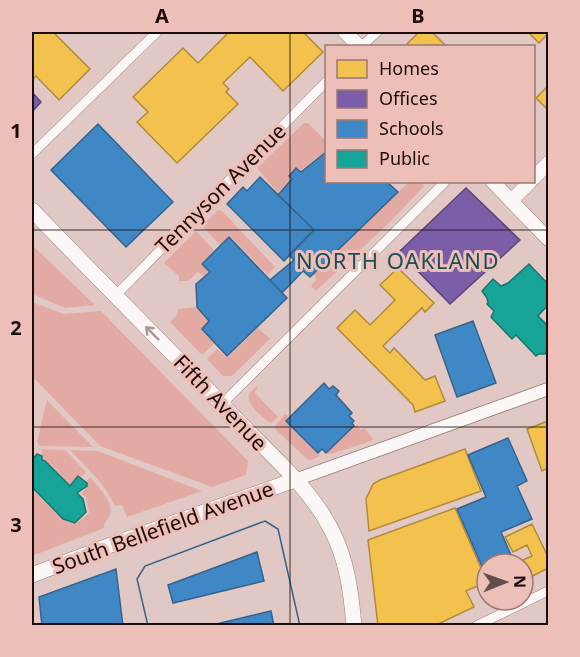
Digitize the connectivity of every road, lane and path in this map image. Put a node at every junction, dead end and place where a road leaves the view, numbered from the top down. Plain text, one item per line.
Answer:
1 (158, 32) edge
2 (345, 32) edge
3 (377, 32) edge
4 (360, 45) edge
5 (362, 45) edge
6 (325, 84) edge
7 (32, 154) edge
8 (549, 163) edge
9 (535, 177) edge
10 (444, 183) edge
11 (494, 183) edge
12 (529, 183) edge
13 (511, 201) junction
14 (32, 210) edge
15 (549, 239) edge
16 (115, 296) junction
17 (549, 389) edge
18 (222, 404) junction
19 (295, 480) junction
20 (32, 575) edge
21 (549, 591) edge
22 (354, 626) edge
23 (476, 626) edge

1 - 7 street
2 - 4 main road
3 - 5 street
6 - 16 street, Tennyson Avenue
8 - 9 main road
10 - 18 street
11 - 13 main road
12 - 13 main road
13 - 15 main road
14 - 16 highway, Fifth Avenue
18 -> 16 highway, Fifth Avenue
17 - 19 street
18 - 19 highway, Fifth Avenue
19 - 20 highway, South Bellefield Avenue
19 - 22 highway, Fifth Avenue
21 - 23 street

